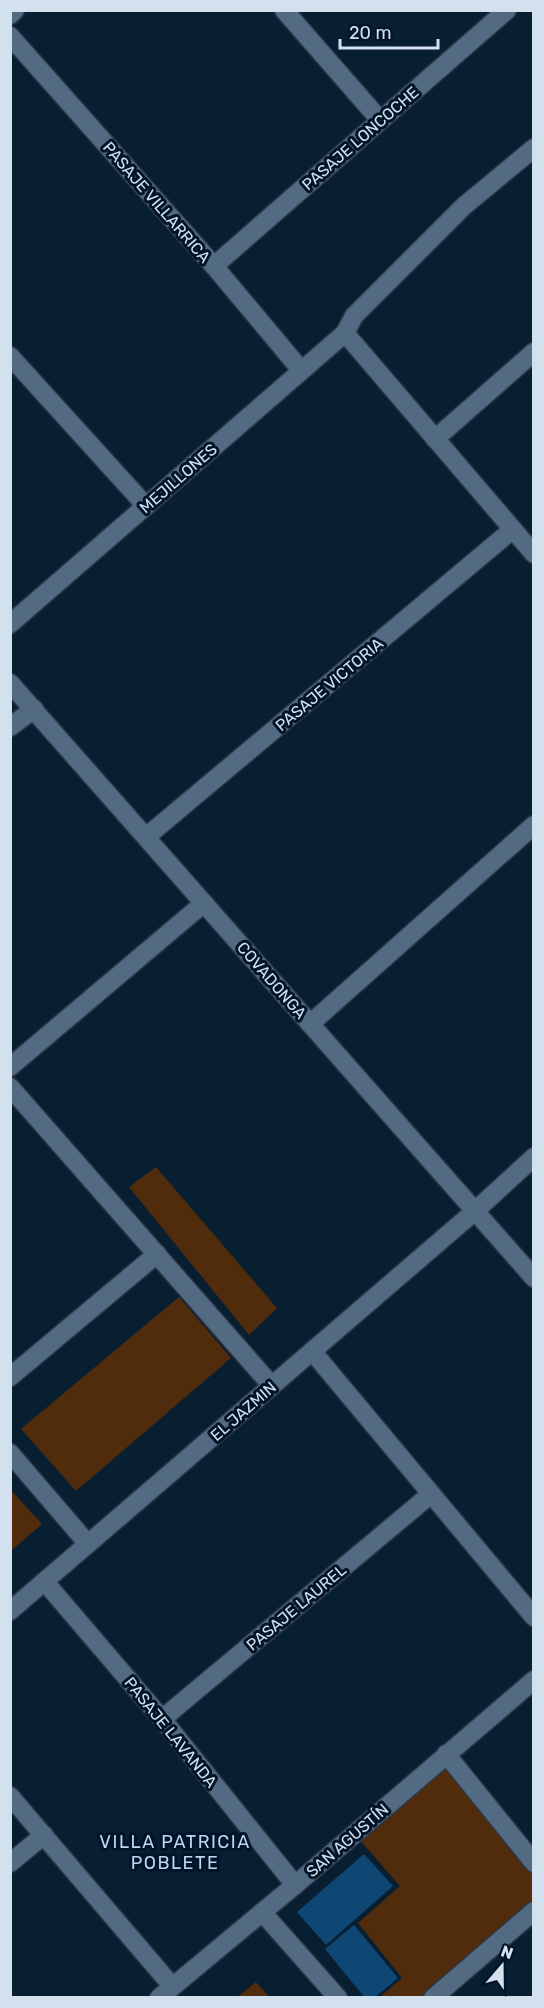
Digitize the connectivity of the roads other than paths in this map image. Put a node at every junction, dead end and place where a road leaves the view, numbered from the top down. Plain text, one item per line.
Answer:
1 (15, 10) edge
2 (284, 10) edge
3 (507, 10) edge
4 (10, 15) edge
5 (10, 36) edge
6 (380, 120) junction
7 (534, 148) edge
8 (214, 266) junction
9 (345, 333) junction
10 (534, 352) edge
11 (10, 356) edge
12 (301, 370) junction
13 (435, 439) junction
14 (146, 506) junction
15 (512, 530) junction
16 (533, 553) edge
17 (10, 624) edge
18 (10, 683) edge
19 (33, 709) junction
20 (10, 727) edge
21 (534, 825) edge
22 (146, 837) junction
23 (204, 903) junction
24 (310, 1024) junction
25 (10, 1067) edge
26 (10, 1087) edge
27 (534, 1157) edge
28 (475, 1211) junction
29 (157, 1254) junction
30 (534, 1278) edge
31 (312, 1352) junction
32 (10, 1377) edge
33 (272, 1386) junction
34 (10, 1453) edge
35 (431, 1494) junction
36 (88, 1544) junction
37 (45, 1582) junction
38 (10, 1611) edge
39 (534, 1617) edge
40 (534, 1680) edge
41 (162, 1719) junction
42 (446, 1754) junction
43 (10, 1796) edge
44 (44, 1835) junction
45 (10, 1863) edge
46 (534, 1863) edge
47 (295, 1885) junction
48 (534, 1911) edge
49 (262, 1912) junction
50 (165, 1992) edge
51 (338, 1998) edge
52 (433, 1998) edge

1 - 4 street
2 - 6 street
3 - 6 street, PASAJE LONCOCHE
5 - 8 street, PASAJE VILLARRICA
6 - 8 street, PASAJE LONCOCHE
7 - 9 street, MEJILLONES
8 - 12 street, PASAJE VILLARRICA
9 - 12 street, MEJILLONES
9 - 13 street
10 - 13 street
11 - 14 street
12 - 14 street, MEJILLONES
13 - 15 street
14 - 17 street, MEJILLONES
15 - 16 street
15 - 22 street, PASAJE VICTORIA
18 - 19 street, COVADONGA
19 - 20 street
19 - 22 street, COVADONGA
21 - 24 street
22 - 23 street, COVADONGA
23 - 24 street, COVADONGA
23 - 25 street
24 - 28 street, COVADONGA
26 - 29 street
27 - 28 street, EL JAZMIN
28 - 30 street, COVADONGA
28 - 31 street, EL JAZMIN
29 - 32 street
29 - 33 street
31 - 33 street, EL JAZMIN
31 - 35 street
33 - 36 street, EL JAZMIN
34 - 36 street
35 - 39 street
35 - 41 street, PASAJE LAUREL
36 - 37 street, EL JAZMIN
37 - 38 street, EL JAZMIN
37 - 41 street, PASAJE LAVANDA
40 - 42 street, SAN AGUSTÍN
41 - 47 street, PASAJE LAVANDA
42 - 46 street
42 - 47 street, SAN AGUSTÍN
43 - 44 street
44 - 45 street
44 - 50 street
47 - 49 street, SAN AGUSTÍN
48 - 52 street
49 - 50 street, SAN AGUSTÍN
49 - 51 street

